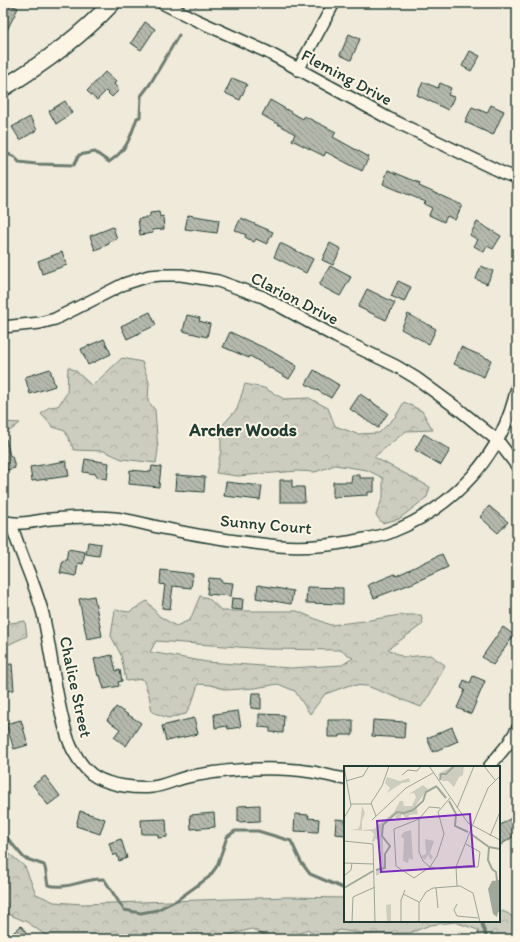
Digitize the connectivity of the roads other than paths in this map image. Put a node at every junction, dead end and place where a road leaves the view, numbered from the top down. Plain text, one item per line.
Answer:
1 (112, 3) edge
2 (162, 3) edge
3 (334, 3) edge
4 (298, 70) junction
5 (3, 88) edge
6 (517, 178) edge
7 (3, 327) edge
8 (517, 387) edge
9 (498, 442) junction
10 (517, 466) edge
11 (7, 522) edge
12 (517, 729) edge
13 (489, 766) edge
14 (344, 779) edge

1 - 5 street
2 - 4 street, Fleming Drive
3 - 4 street
4 - 6 street, Fleming Drive
7 - 9 street, Clarion Drive
8 - 9 street, Sunny Court
9 - 10 street, Clarion Drive
9 - 11 street, Sunny Court
11 - 14 street, Chalice Street
12 - 13 street

